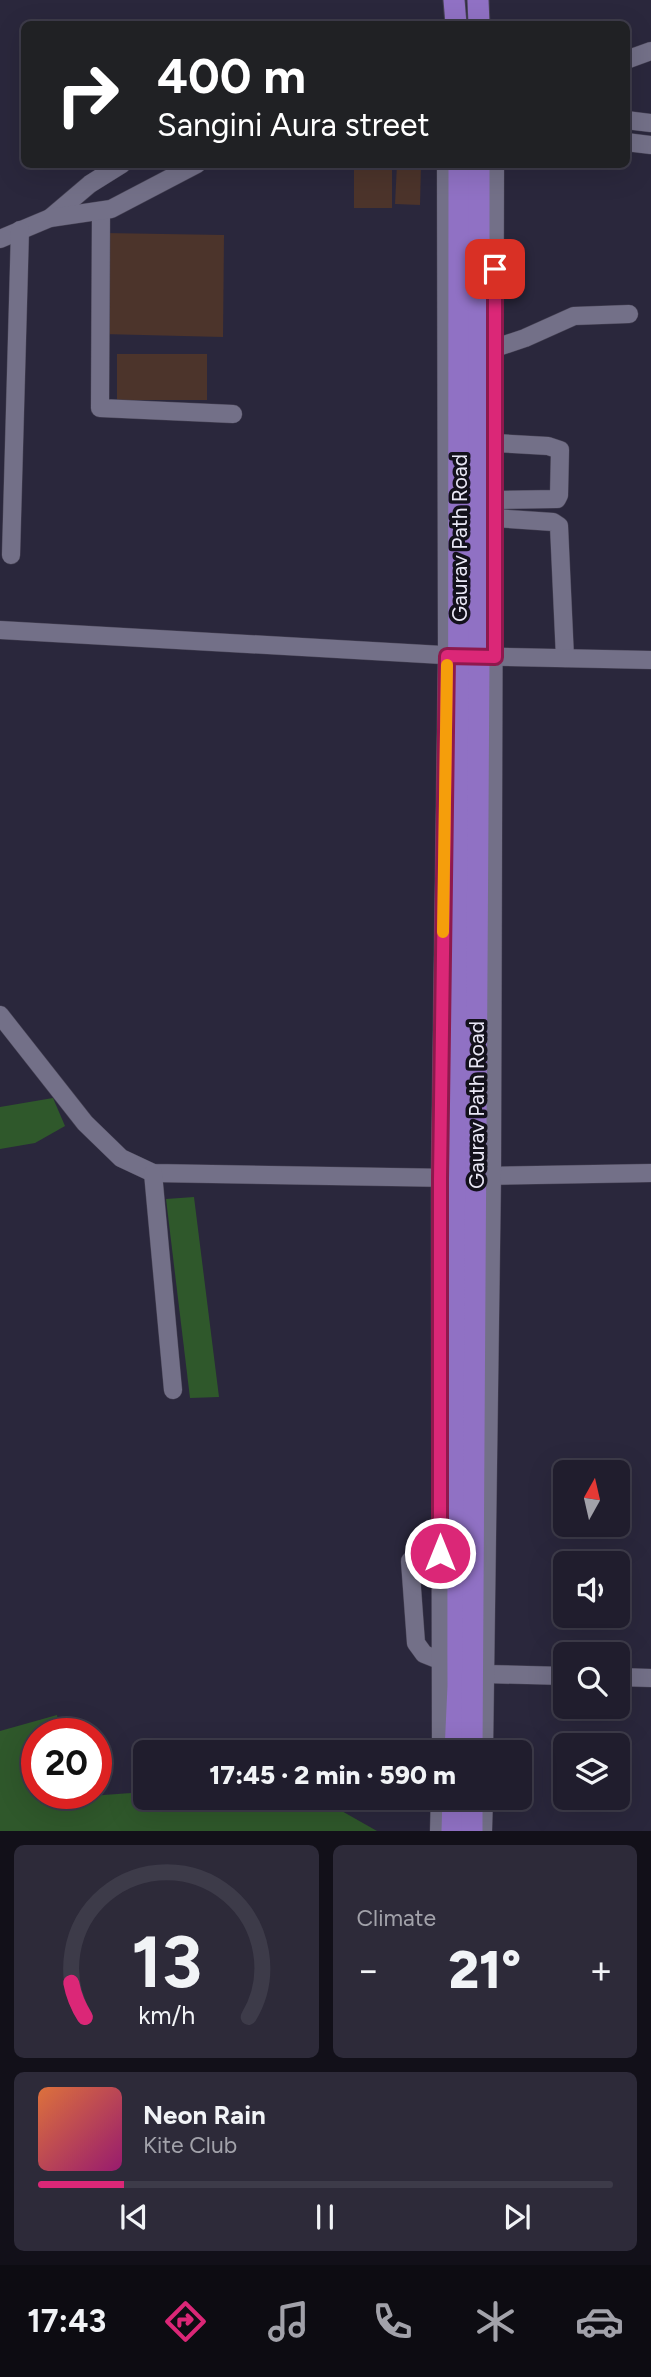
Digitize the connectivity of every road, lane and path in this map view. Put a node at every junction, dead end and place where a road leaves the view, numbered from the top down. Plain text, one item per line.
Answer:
1 (454, 0) edge
2 (478, 0) edge
3 (456, 21) edge
4 (479, 21) edge
5 (651, 51) edge
6 (630, 59) edge
7 (630, 120) edge
8 (651, 123) edge
9 (630, 142) edge
10 (651, 145) edge
11 (116, 168) edge
12 (189, 168) edge
13 (446, 168) edge
14 (459, 168) edge
15 (479, 168) edge
16 (495, 168) edge
17 (101, 211) junction
18 (50, 218) junction
19 (20, 230) junction
20 (0, 239) edge
21 (629, 314) dead end
22 (495, 348) junction
23 (233, 414) dead end
24 (495, 443) junction
25 (495, 500) junction
26 (495, 518) junction
27 (11, 555) dead end
28 (0, 630) edge
29 (470, 657) junction
30 (565, 659) junction
31 (651, 660) edge
32 (0, 1015) edge
33 (153, 1173) junction
34 (651, 1173) edge
35 (466, 1177) junction
36 (173, 1390) dead end
37 (411, 1561) dead end
38 (439, 1660) junction
39 (553, 1677) edge
40 (630, 1677) edge
41 (651, 1678) edge
42 (464, 1683) junction
43 (445, 1740) edge
44 (457, 1740) edge
45 (471, 1740) edge
46 (481, 1740) edge
47 (440, 1810) edge
48 (453, 1810) edge
49 (472, 1810) edge
50 (484, 1810) edge
51 (439, 1831) edge
52 (452, 1831) edge
53 (472, 1831) edge
54 (484, 1831) edge

1 - 3 main road
2 - 4 main road
5 - 6 street
7 - 8 street
9 - 10 street
11 - 18 street
12 - 17 street
13 - 29 street
14 - 29 main road, Gaurav Path Road
15 - 29 main road, Gaurav Path Road
16 - 22 street
17 - 18 street
17 - 23 street
18 - 19 street
19 - 20 street
19 - 27 street
21 - 22 street
22 - 24 street
24 - 25 street
24 - 25 street
25 - 26 street
26 - 29 street
26 - 30 street
28 - 29 street
29 - 30 street
29 - 35 main road, Gaurav Path Road
29 - 35 street
30 - 31 street
32 - 33 street
33 - 35 street
33 - 36 street
34 - 35 street
35 - 38 street
35 - 42 main road, Gaurav Path Road
37 - 38 street
38 - 42 street
39 - 42 street
40 - 41 street
42 - 43 street
42 - 44 main road, Gaurav Path Road
42 - 45 main road, Gaurav Path Road
42 - 46 street
47 - 51 street
48 - 52 main road
49 - 53 main road
50 - 54 street

